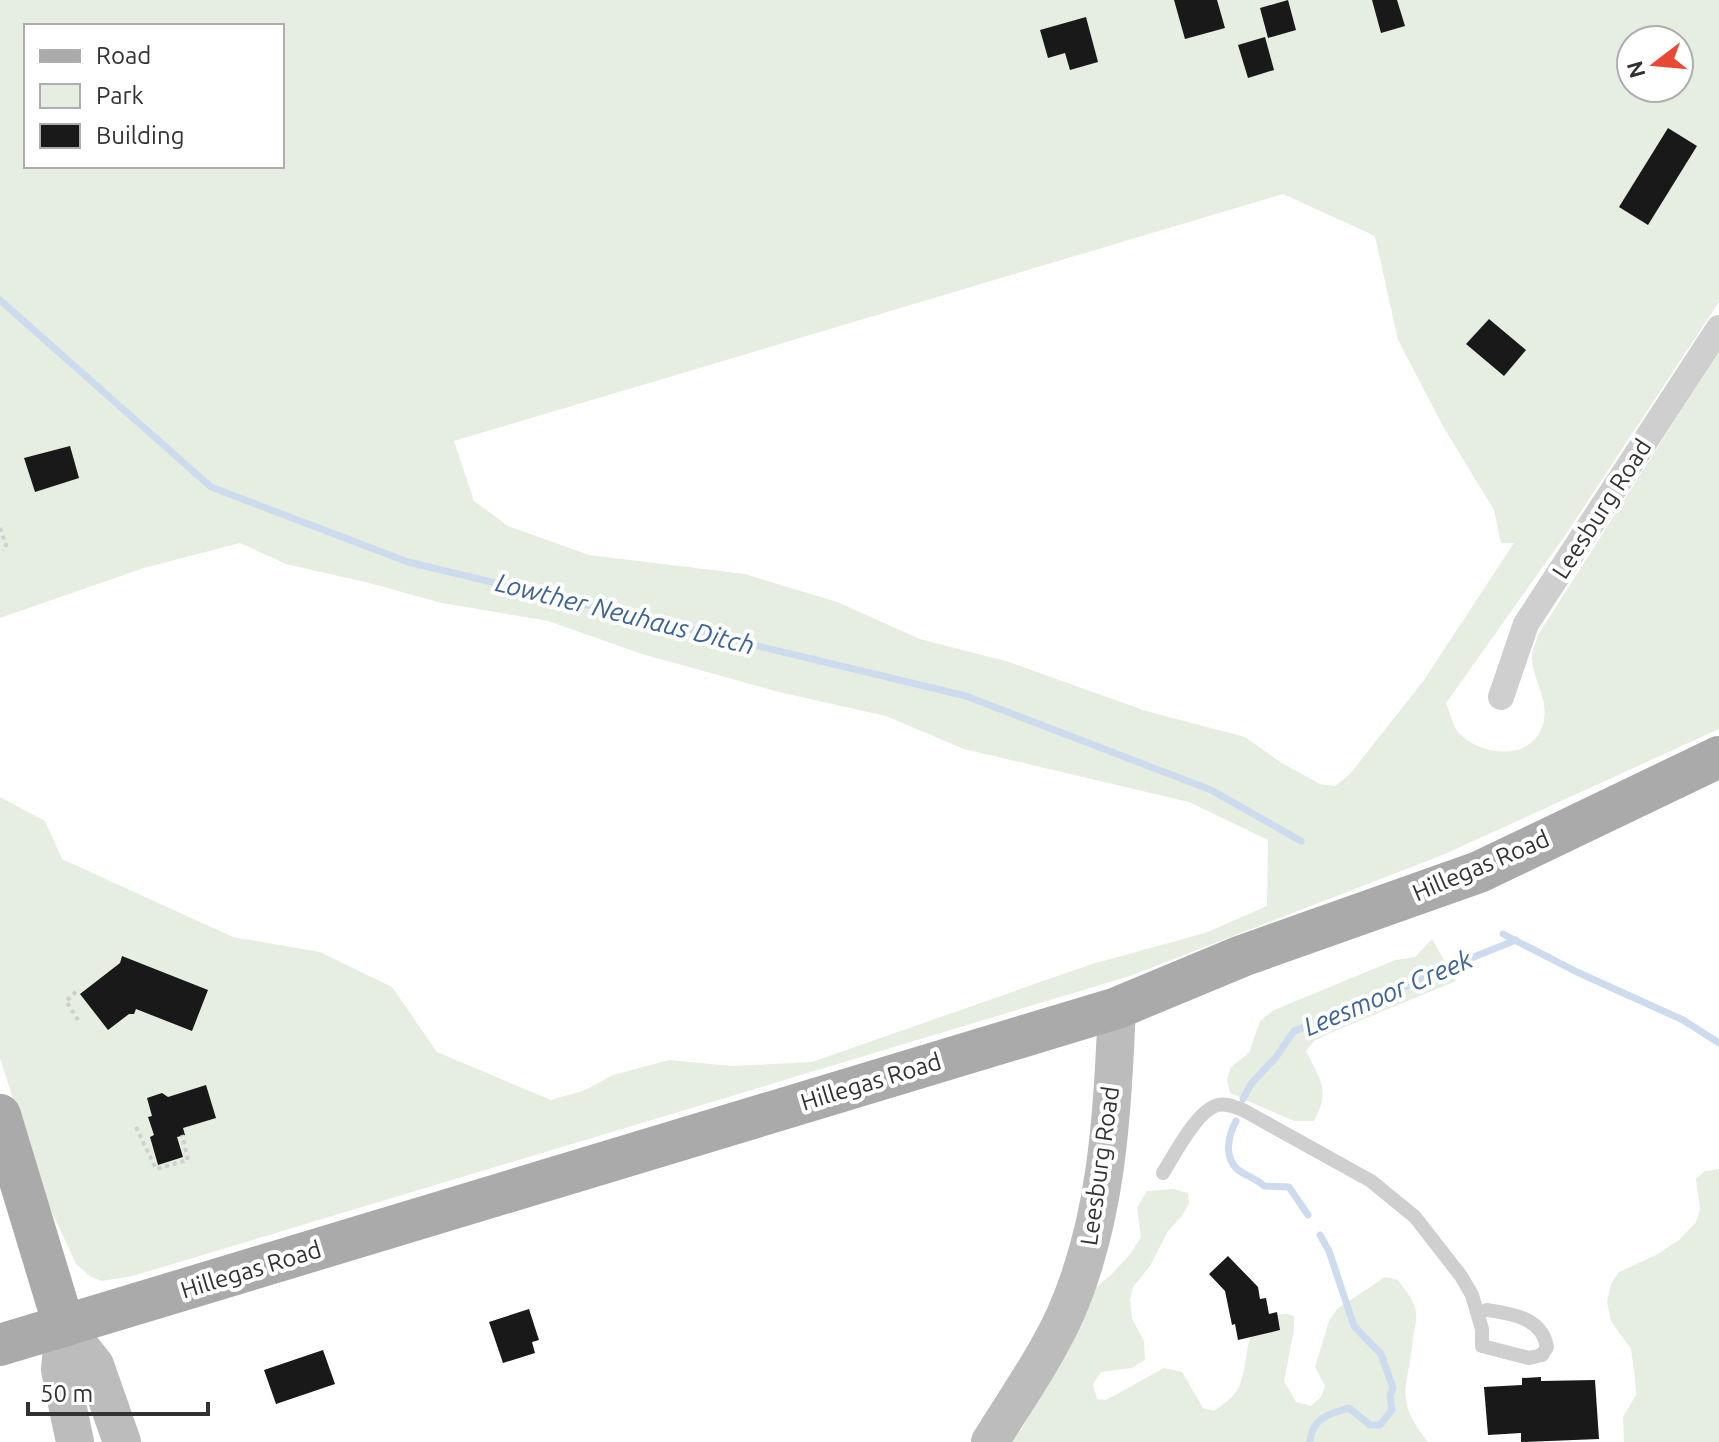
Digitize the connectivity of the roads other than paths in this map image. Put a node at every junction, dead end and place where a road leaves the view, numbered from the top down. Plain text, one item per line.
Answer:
1 (1719, 328) edge
2 (1501, 697) dead end
3 (1719, 757) edge
4 (1117, 1008) junction
5 (0, 1115) edge
6 (1163, 1173) dead end
7 (1487, 1310) dead end
8 (64, 1326) junction
9 (0, 1345) edge
10 (75, 1442) edge
11 (122, 1442) edge
12 (990, 1442) edge

1 - 2 street, Leesburg Road
3 - 4 main road, Hillegas Road
4 - 8 main road, Hillegas Road
4 - 12 main road, Leesburg Road
5 - 8 main road
6 - 7 lane
8 - 9 main road, Hillegas Road
8 - 10 main road
8 - 11 main road

